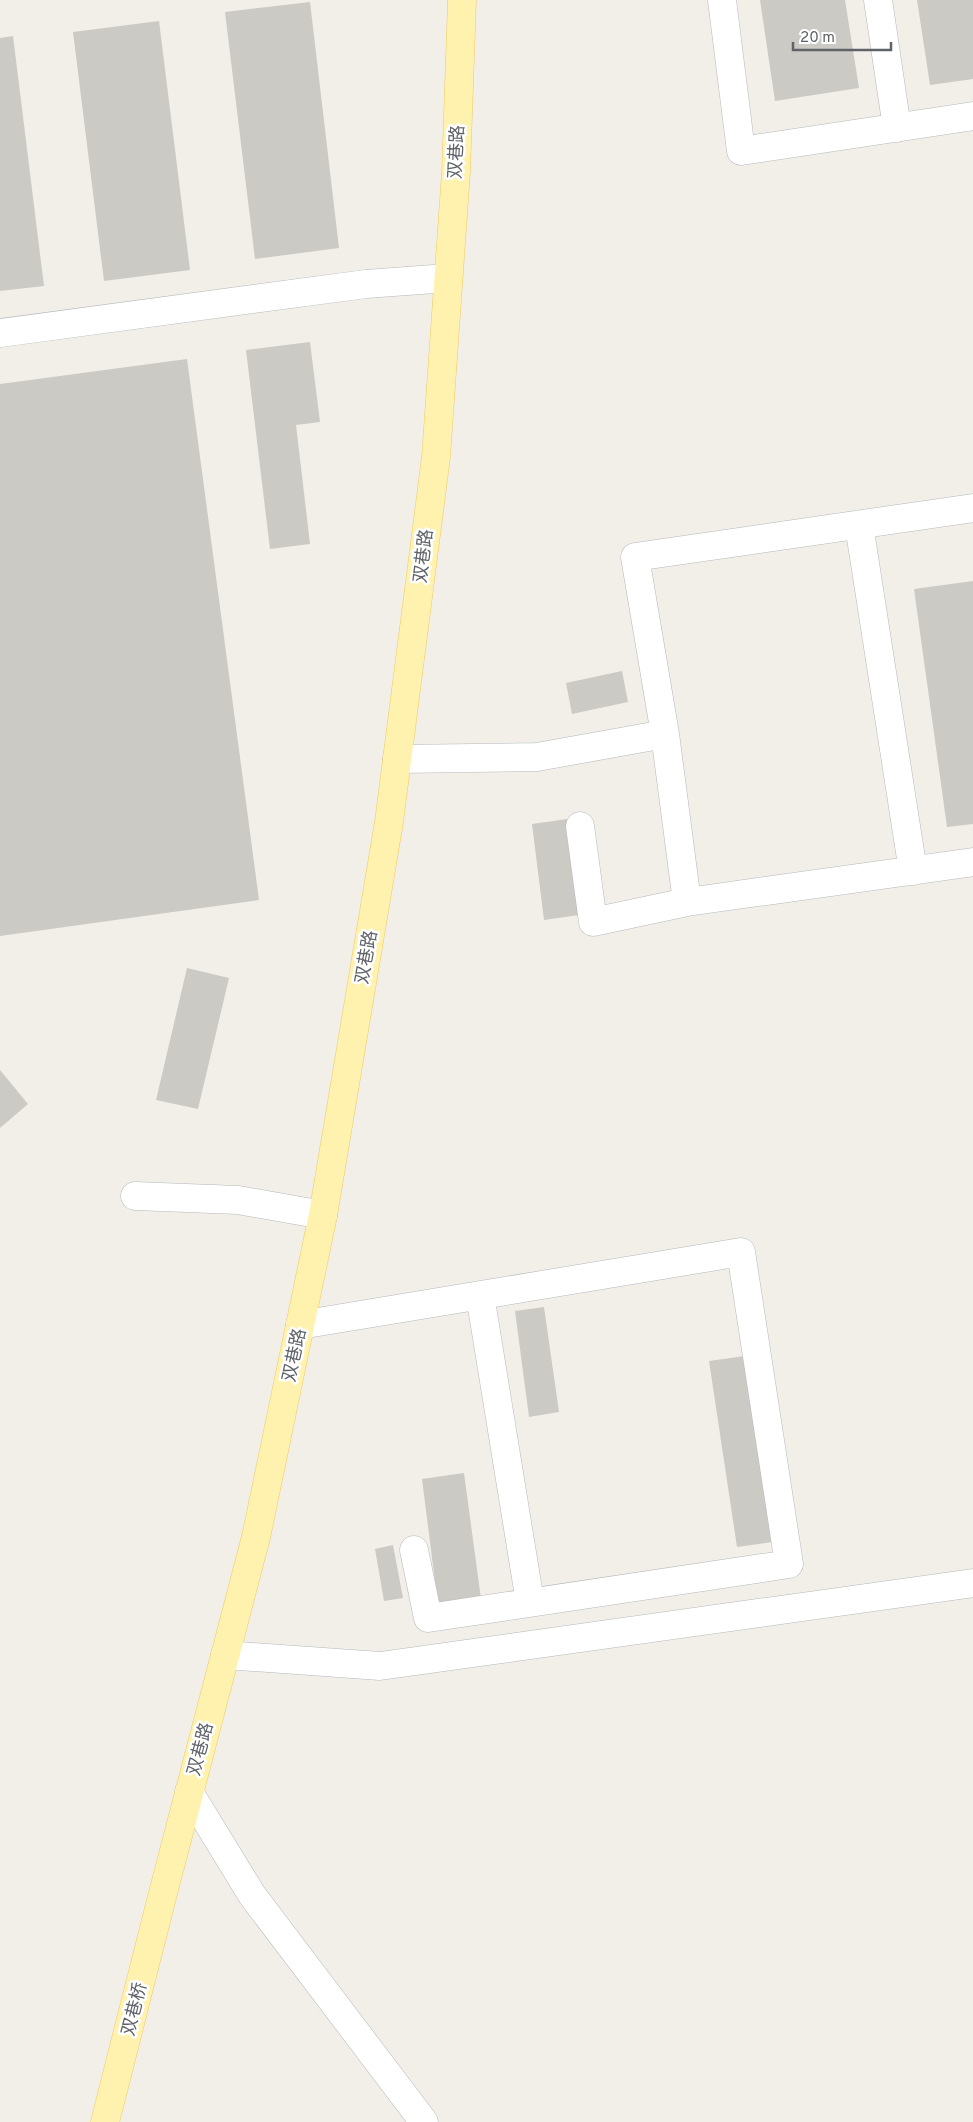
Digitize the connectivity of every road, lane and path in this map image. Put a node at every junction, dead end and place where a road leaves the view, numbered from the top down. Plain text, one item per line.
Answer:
1 (462, 0) edge
2 (722, 0) edge
3 (878, 0) edge
4 (973, 116) edge
5 (897, 128) junction
6 (448, 278) junction
7 (0, 333) edge
8 (973, 508) edge
9 (859, 525) junction
10 (665, 734) junction
11 (397, 759) junction
12 (580, 826) dead end
13 (973, 862) edge
14 (914, 871) junction
15 (687, 902) junction
16 (135, 1196) dead end
17 (323, 1215) junction
18 (480, 1295) junction
19 (300, 1325) junction
20 (414, 1550) dead end
21 (973, 1583) edge
22 (530, 1602) junction
23 (225, 1656) junction
24 (189, 1792) junction
25 (162, 1896) joint
26 (106, 2122) edge
27 (424, 2122) edge

1 - 6 main road, 双巷路
2 - 5 street
3 - 5 street
4 - 5 street
6 - 7 street
6 - 11 main road, 双巷路
8 - 9 street
9 - 10 street
9 - 14 street
10 - 11 street
10 - 15 street
11 - 17 main road, 双巷路
12 - 15 street
13 - 14 street
14 - 15 street
16 - 17 street
17 - 19 main road, 双巷路
18 - 19 street
18 - 22 street
18 - 22 street
19 - 23 main road, 双巷路
20 - 22 street
21 - 23 street
23 - 24 main road, 双巷路
24 - 25 main road, 双巷路
24 - 27 street
25 - 26 main road, 双巷桥

